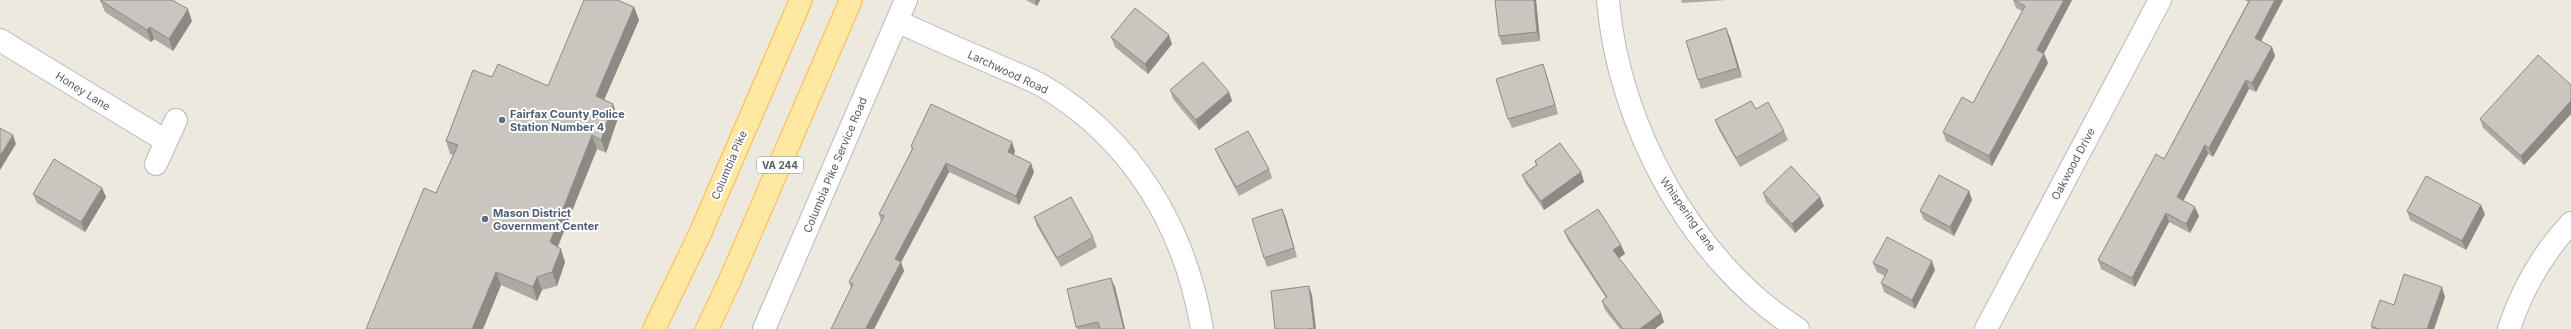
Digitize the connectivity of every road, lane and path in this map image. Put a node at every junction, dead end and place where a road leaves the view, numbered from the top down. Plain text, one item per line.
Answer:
1 (801, 0) edge
2 (851, 0) edge
3 (906, 0) edge
4 (1608, 0) edge
5 (2160, 0) edge
6 (897, 22) junction
7 (0, 40) edge
8 (176, 120) dead end
9 (166, 141) junction
10 (156, 164) dead end
11 (2571, 223) edge
12 (654, 329) edge
13 (707, 329) edge
14 (764, 329) edge
15 (1202, 329) edge
16 (1798, 329) edge
17 (1986, 329) edge
18 (2509, 329) edge

1 - 12 main road, Columbia Pike
2 - 13 main road, VA 244
3 - 6 street, Columbia Pike Service Road
4 - 16 street, Whispering Lane
5 - 17 street, Oakwood Drive
6 - 14 street, Columbia Pike Service Road
6 - 15 street, Larchwood Road
7 - 9 street, Honey Lane
8 - 9 street
9 - 10 street
11 - 18 street

